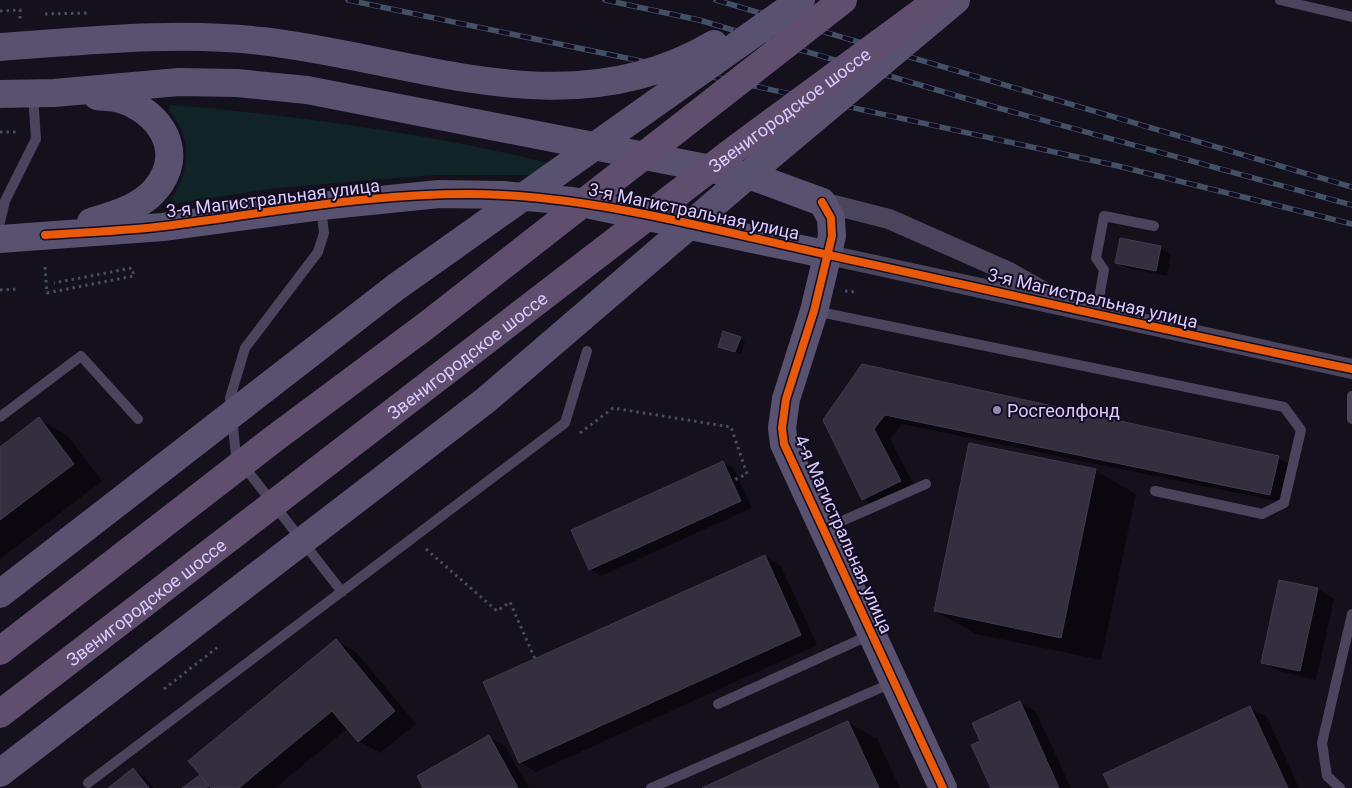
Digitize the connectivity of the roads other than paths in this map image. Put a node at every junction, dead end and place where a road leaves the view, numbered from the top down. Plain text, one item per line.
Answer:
1 (794, 0) edge
2 (801, 0) edge
3 (842, 0) edge
4 (938, 0) edge
5 (956, 0) edge
6 (1280, 0) edge
7 (1352, 17) edge
8 (0, 46) edge
9 (43, 93) junction
10 (0, 94) edge
11 (822, 202) junction
12 (320, 206) junction
13 (0, 222) edge
14 (1154, 226) dead end
15 (46, 235) junction
16 (0, 239) edge
17 (828, 255) junction
18 (814, 311) junction
19 (1087, 313) junction
20 (587, 351) dead end
21 (1352, 369) edge
22 (1352, 396) edge
23 (0, 417) edge
24 (138, 419) dead end
25 (1352, 419) edge
26 (926, 484) dead end
27 (1155, 491) dead end
28 (824, 530) junction
29 (342, 592) junction
30 (0, 594) edge
31 (1352, 614) edge
32 (873, 634) junction
33 (0, 651) edge
34 (895, 682) junction
35 (718, 704) dead end
36 (0, 714) edge
37 (0, 773) edge
38 (88, 783) dead end
39 (651, 788) edge
40 (943, 788) edge
41 (1340, 788) edge

1 - 8 main road, bridge
2 - 30 main road, bridge
3 - 33 main road, bridge
4 - 36 main road, Звенигородское шоссе, bridge
5 - 37 main road, bridge
6 - 7 lane
9 - 10 main road, 3-я Магистральная улица
9 - 11 main road, 3-я Магистральная улица
9 - 13 lane
9 - 15 main road
11 - 17 main road
11 - 19 street, 3-я Магистральная улица
12 - 15 main road, 3-я Магистральная улица
12 - 17 main road, 3-я Магистральная улица
12 - 29 lane
14 - 19 lane
15 - 16 main road, 3-я Магистральная улица
17 - 18 main road, 4-я Магистральная улица
17 - 19 street, 3-я Магистральная улица
18 - 27 lane
18 - 28 main road, 4-я Магистральная улица
19 - 21 street, 3-я Магистральная улица
20 - 29 lane
22 - 25 lane
23 - 24 lane
26 - 28 lane
28 - 32 main road, 4-я Магистральная улица
29 - 38 lane
31 - 41 lane
32 - 34 main road, 4-я Магистральная улица
32 - 35 lane
34 - 39 lane
34 - 40 main road, 4-я Магистральная улица

